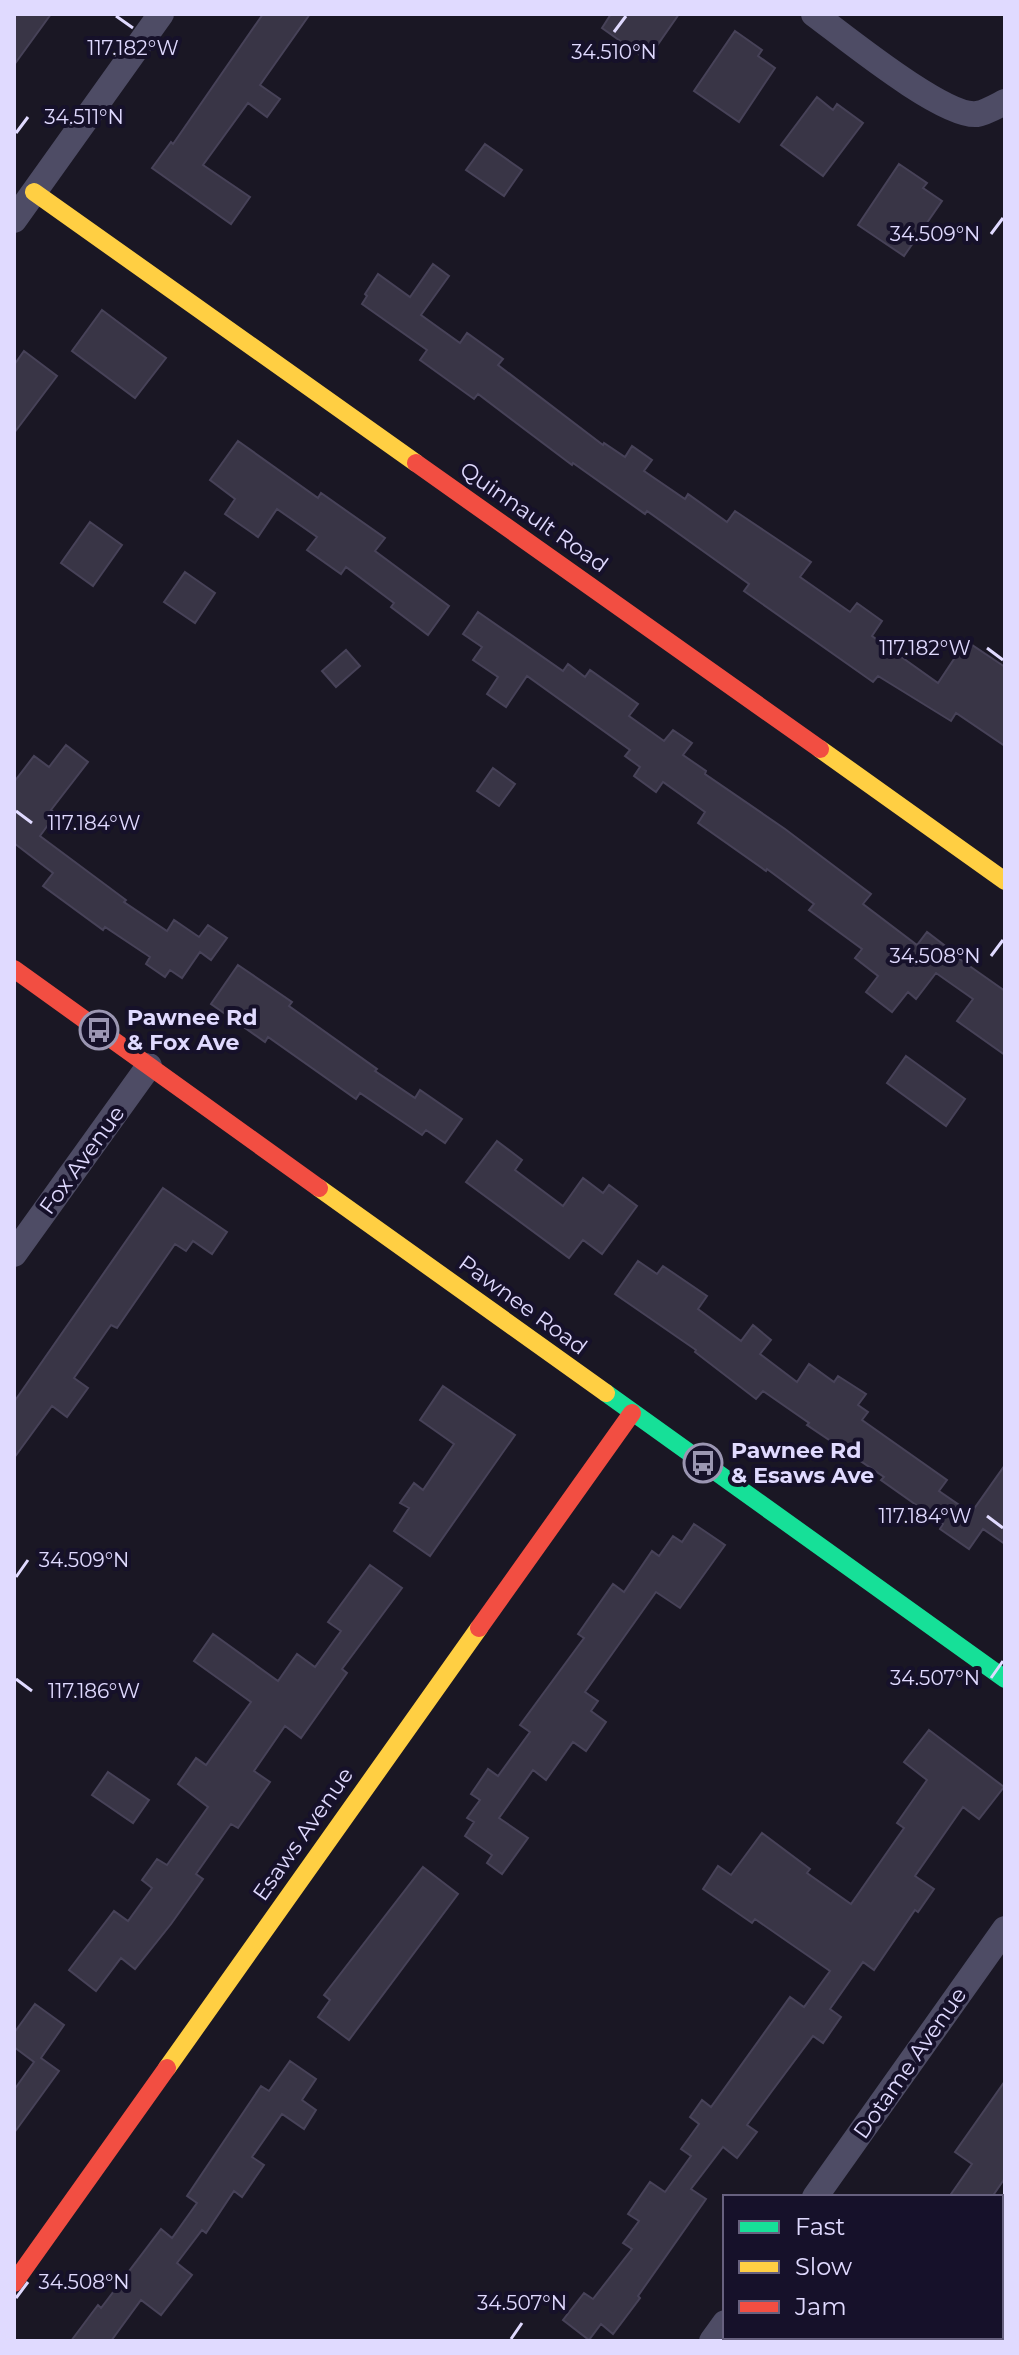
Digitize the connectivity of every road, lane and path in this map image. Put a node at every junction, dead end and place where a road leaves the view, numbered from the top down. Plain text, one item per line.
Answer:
1 (161, 14) edge
2 (814, 14) edge
3 (1005, 102) edge
4 (34, 192) junction
5 (14, 220) edge
6 (1005, 881) edge
7 (14, 969) edge
8 (149, 1066) junction
9 (14, 1254) edge
10 (632, 1413) junction
11 (1005, 1679) edge
12 (1005, 1929) edge
13 (816, 2195) edge
14 (14, 2283) edge

1 - 4 street
2 - 3 street
4 - 5 street
4 - 6 street, Quinnault Road
7 - 8 street, Pawnee Road
8 - 9 street, Fox Avenue
8 - 10 street, Pawnee Road
10 - 11 street, Pawnee Road
10 - 14 street, Esaws Avenue
12 - 13 street, Dotame Avenue

